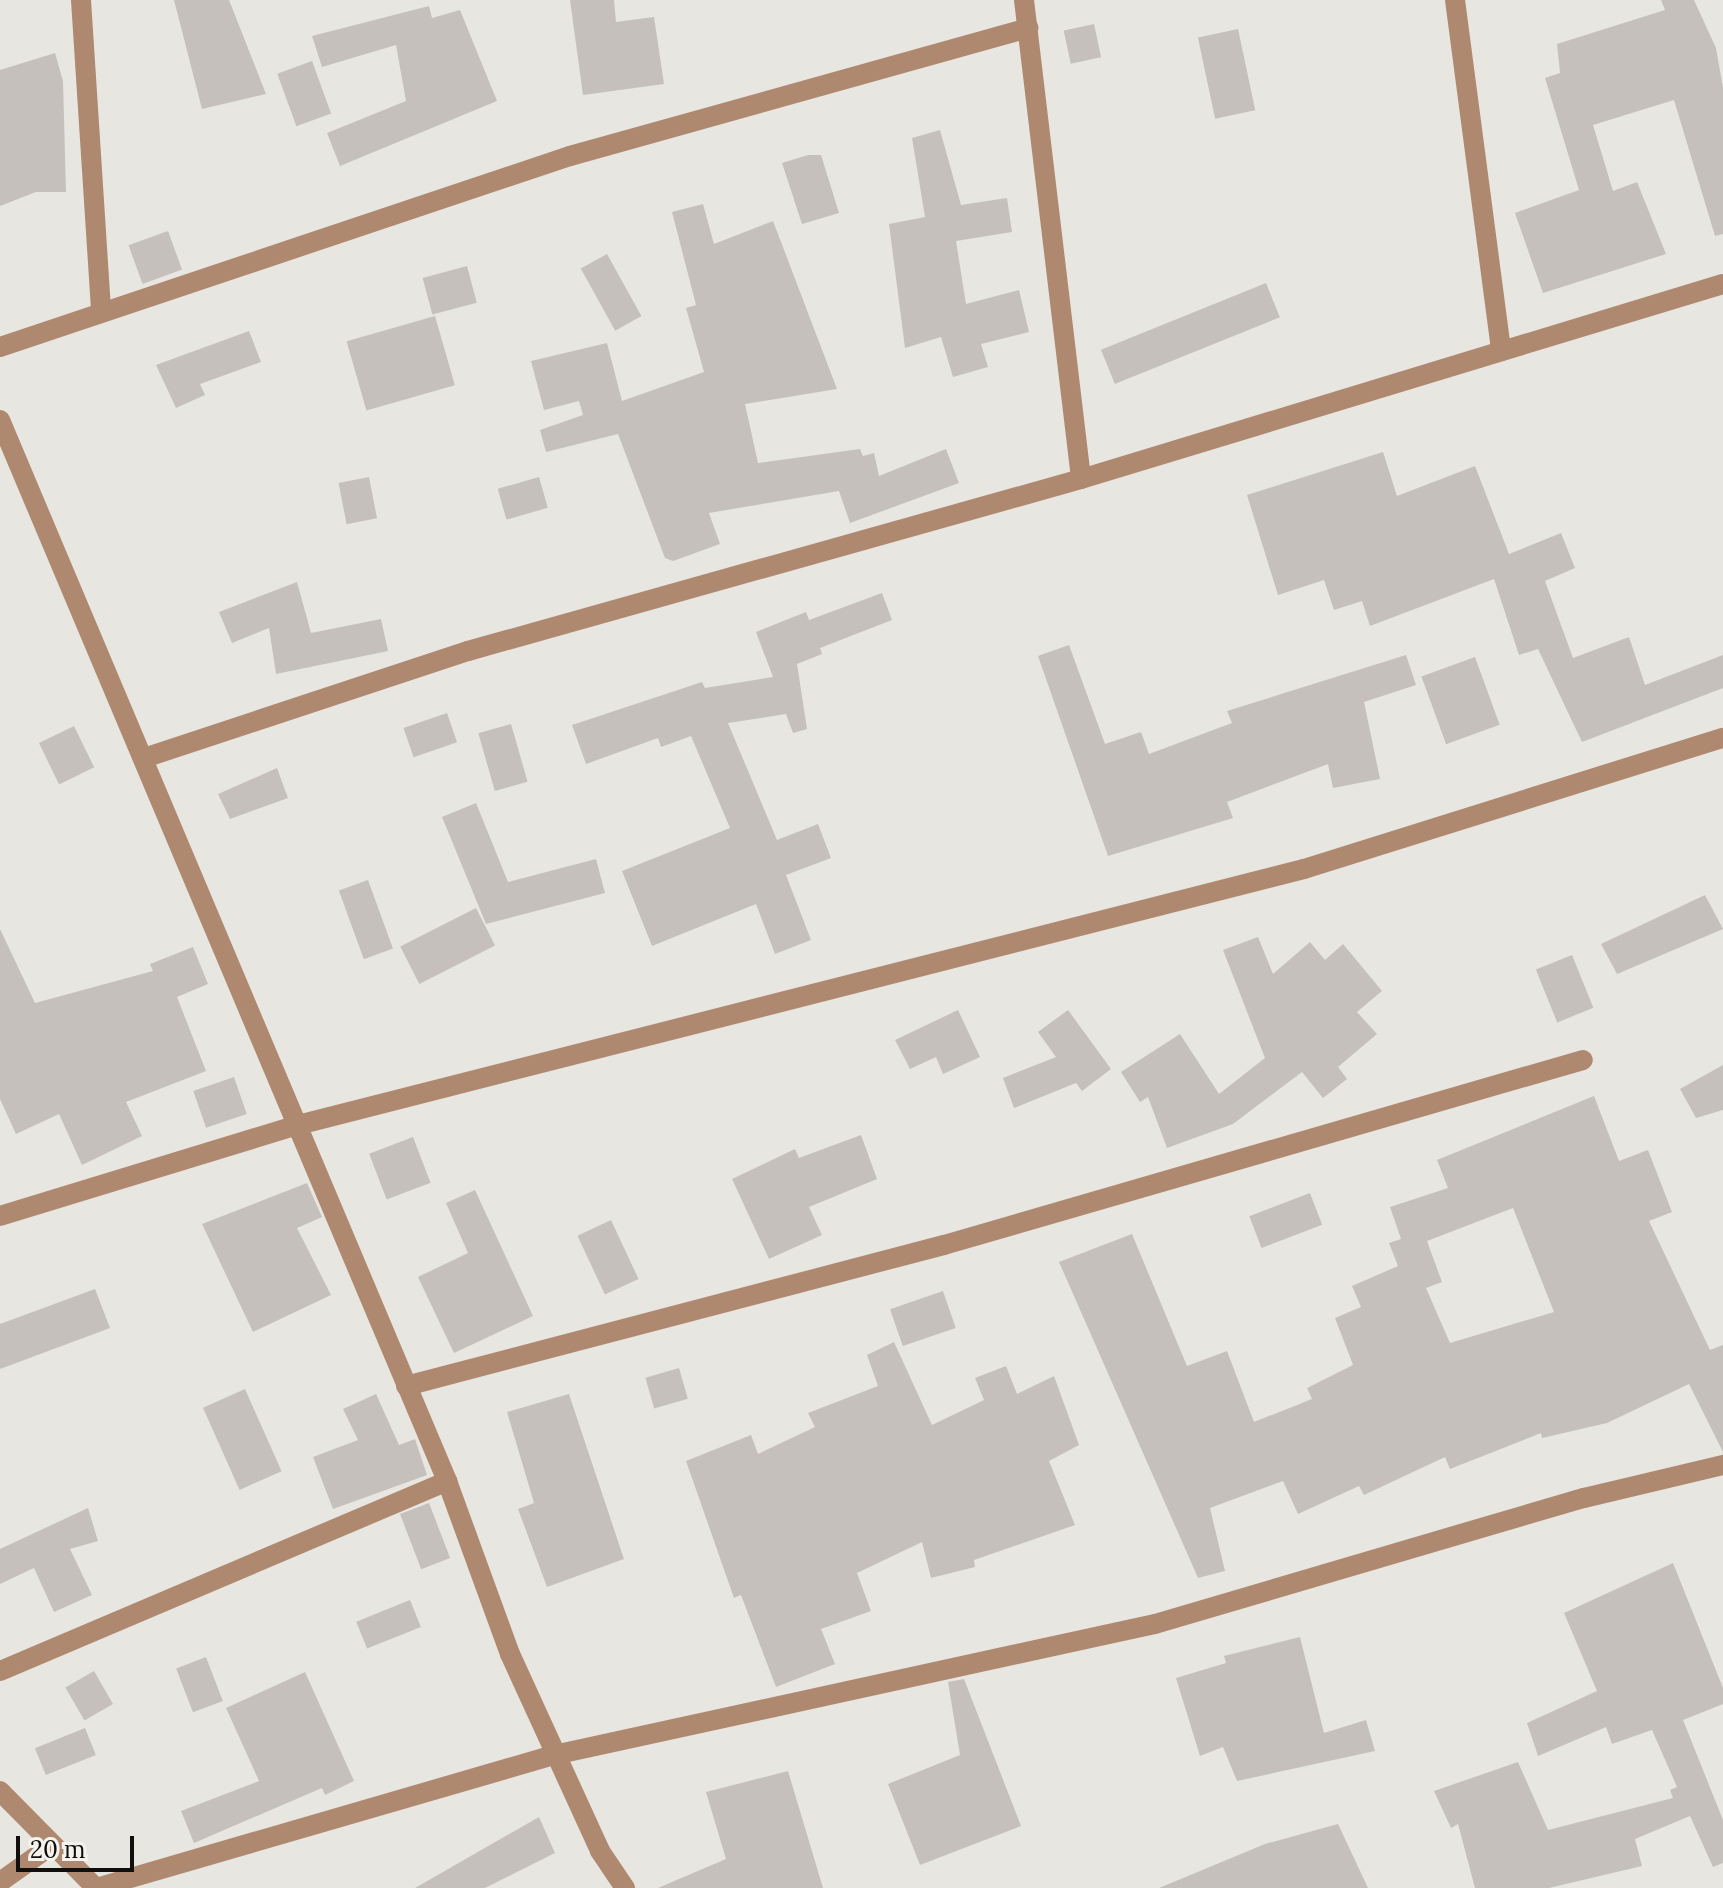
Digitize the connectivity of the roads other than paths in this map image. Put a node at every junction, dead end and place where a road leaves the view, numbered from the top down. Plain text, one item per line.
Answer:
1 (81, 0) edge
2 (1024, 0) edge
3 (1455, 0) edge
4 (1028, 28) junction
5 (1723, 284) edge
6 (101, 309) junction
7 (0, 347) edge
8 (1501, 351) junction
9 (0, 420) edge
10 (1081, 479) junction
11 (1723, 738) edge
12 (144, 758) junction
13 (1583, 1060) dead end
14 (298, 1125) junction
15 (0, 1216) edge
16 (406, 1386) junction
17 (1723, 1465) edge
18 (447, 1481) junction
19 (0, 1671) edge
20 (554, 1755) junction
21 (0, 1791) edge
22 (52, 1845) junction
23 (0, 1882) edge
24 (96, 1888) edge
25 (625, 1888) edge

1 - 6 street
2 - 4 street
3 - 8 street
4 - 6 street
4 - 10 street
5 - 8 street
6 - 7 street
8 - 10 street
9 - 12 street
10 - 12 street
11 - 14 street
12 - 14 street
13 - 16 street
14 - 15 street
14 - 16 street
16 - 18 street
17 - 20 street
18 - 19 street
18 - 20 street
20 - 24 street
20 - 25 street
21 - 22 street
22 - 23 street
22 - 24 street

